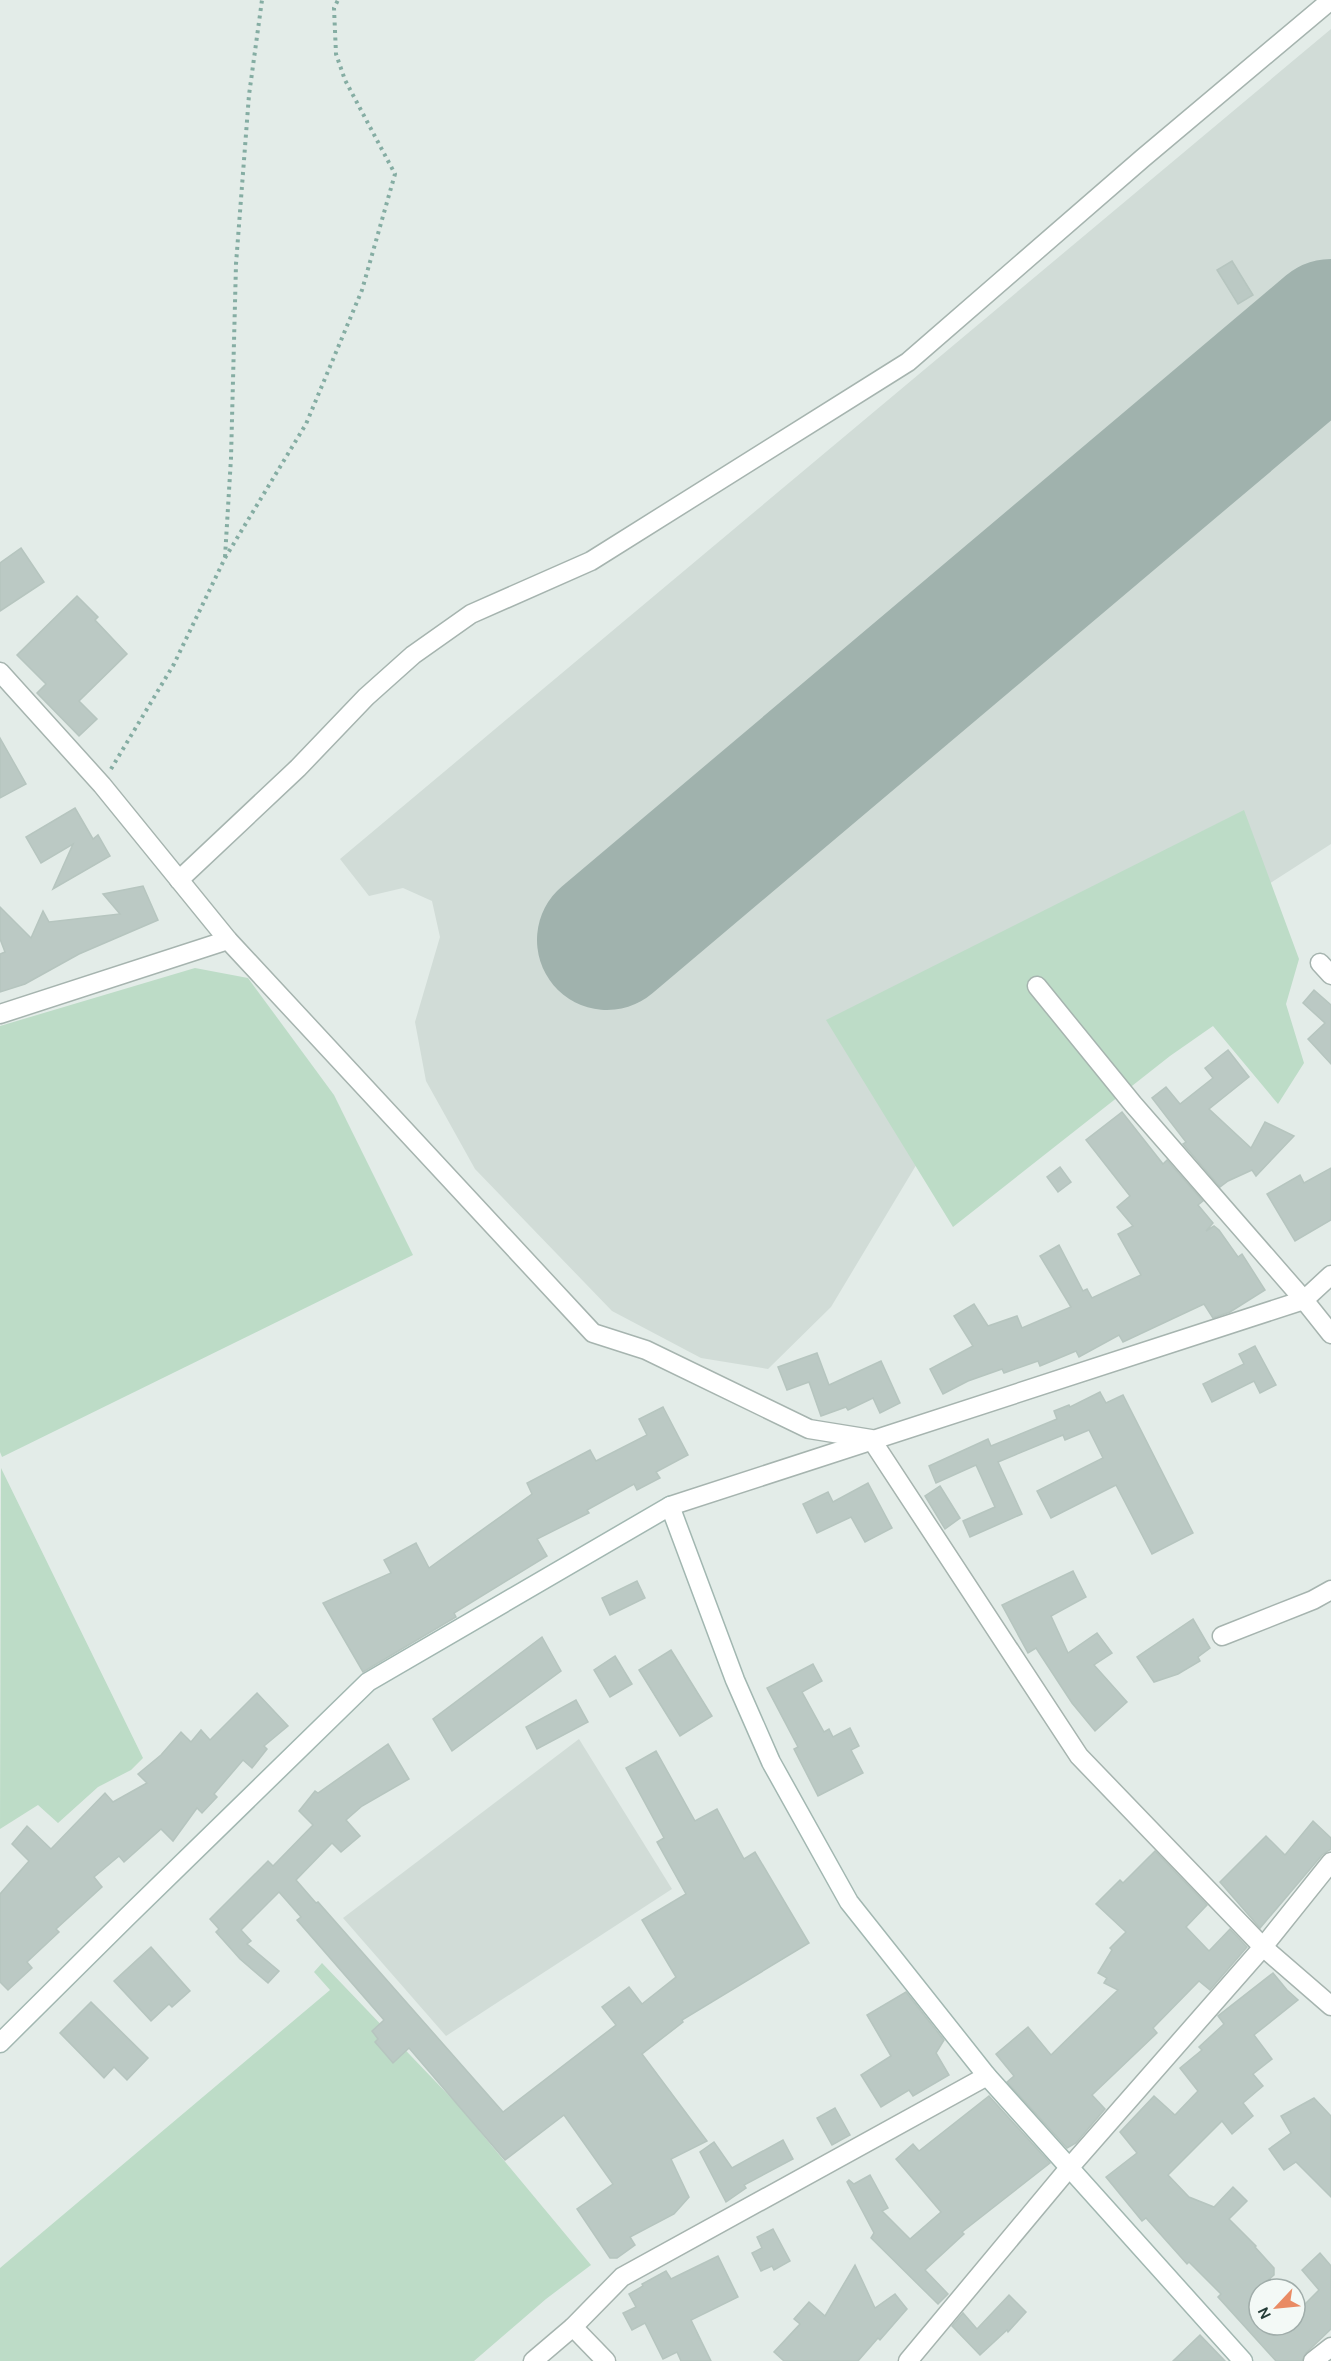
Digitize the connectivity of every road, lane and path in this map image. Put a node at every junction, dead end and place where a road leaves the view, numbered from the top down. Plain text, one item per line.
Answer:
1 (262, 0) edge
2 (338, 0) edge
3 (1331, 0) edge
4 (225, 558) junction
5 (0, 672) edge
6 (102, 785) junction
7 (179, 880) junction
8 (228, 939) junction
9 (1037, 986) dead end
10 (0, 1014) edge
11 (1331, 1275) edge
12 (1304, 1300) junction
13 (1331, 1334) edge
14 (871, 1439) junction
15 (670, 1506) junction
16 (1331, 1590) edge
17 (1222, 1636) dead end
18 (1331, 1862) edge
19 (1263, 1947) junction
20 (1331, 2006) edge
21 (0, 2043) edge
22 (987, 2076) junction
23 (1069, 2168) junction
24 (573, 2327) junction
25 (1331, 2347) edge
26 (533, 2361) edge
27 (606, 2361) edge
28 (908, 2361) edge
29 (1243, 2361) edge
30 (1312, 2361) edge

1 - 4 path
2 - 4 path
3 - 7 street
4 - 6 path
5 - 6 street
6 - 7 street
7 - 8 street
8 - 10 street
8 - 14 street
9 - 12 street
11 - 12 street
12 - 13 street
12 - 14 street
14 - 15 street
14 - 19 street
15 - 21 street
15 - 22 street
16 - 17 street
18 - 19 street
19 - 20 street
19 - 23 street
22 - 23 street
22 - 24 street
23 - 28 street
23 - 29 street
24 - 26 street
24 - 27 street
25 - 30 street

